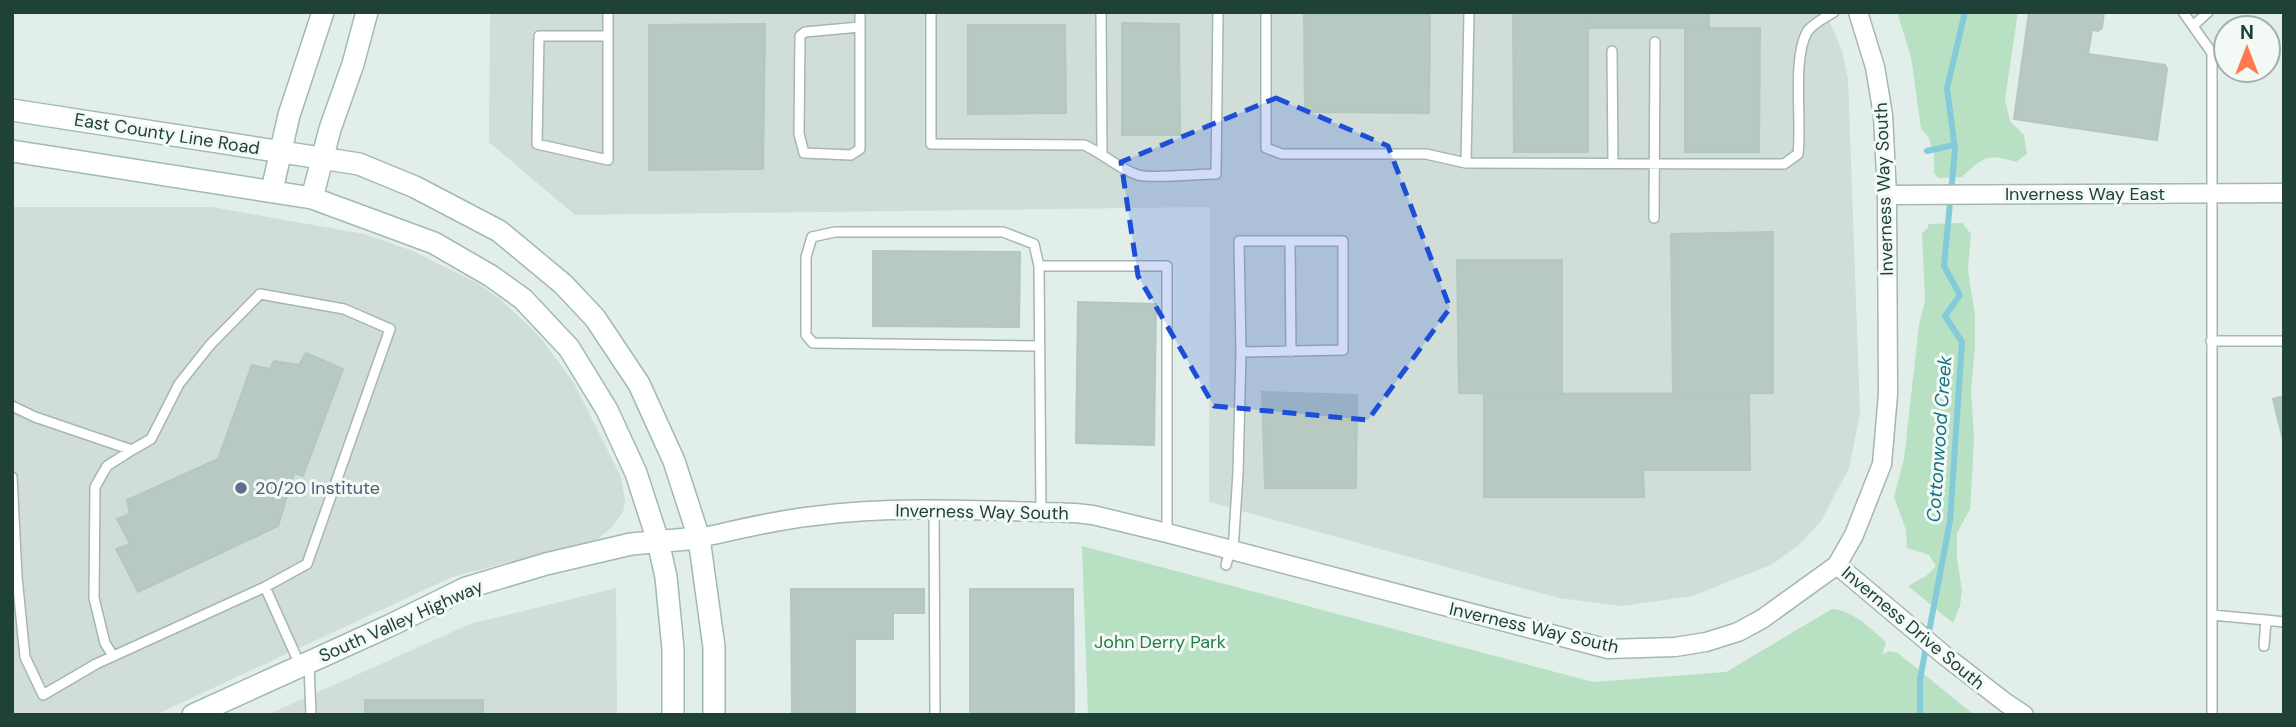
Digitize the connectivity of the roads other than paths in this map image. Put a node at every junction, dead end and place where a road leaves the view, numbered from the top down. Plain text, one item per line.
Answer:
1 (323, 12) edge
2 (367, 12) edge
3 (608, 12) edge
4 (860, 12) edge
5 (930, 12) edge
6 (1101, 12) edge
7 (1218, 12) edge
8 (1266, 12) edge
9 (1469, 12) edge
10 (1834, 12) edge
11 (1858, 12) edge
12 (2183, 12) edge
13 (2208, 12) edge
14 (2193, 26) junction
15 (860, 27) junction
16 (608, 36) junction
17 (1655, 42) dead end
18 (1612, 51) dead end
19 (12, 110) edge
20 (12, 151) edge
21 (280, 152) junction
22 (1102, 153) junction
23 (322, 159) junction
24 (1466, 163) junction
25 (1613, 163) junction
26 (1654, 163) junction
27 (272, 190) junction
28 (2284, 193) edge
29 (1886, 194) junction
30 (2211, 194) junction
31 (312, 198) junction
32 (1654, 218) dead end
33 (1290, 241) junction
34 (1038, 267) junction
35 (2211, 341) junction
36 (2284, 341) edge
37 (1039, 346) junction
38 (1241, 352) junction
39 (1291, 352) junction
40 (12, 407) edge
41 (132, 450) junction
42 (12, 477) edge
43 (934, 511) junction
44 (1041, 512) junction
45 (1167, 533) junction
46 (699, 538) junction
47 (659, 541) junction
48 (1229, 555) junction
49 (1837, 565) junction
50 (265, 587) junction
51 (2212, 615) junction
52 (2266, 620) junction
53 (2284, 622) edge
54 (2264, 646) dead end
55 (113, 656) junction
56 (305, 663) junction
57 (197, 714) edge
58 (311, 715) edge
59 (673, 715) edge
60 (714, 715) edge
61 (935, 715) edge
62 (2024, 715) edge
63 (2212, 715) edge

1 - 21 main road
2 - 23 main road
3 - 16 lane
4 - 15 lane
5 - 22 lane
6 - 22 lane
7 - 22 lane
8 - 24 lane
9 - 24 lane
10 - 26 lane
11 - 29 street, Inverness Way South
12 - 14 lane
13 - 14 lane
14 - 30 lane
15 - 15 lane
16 - 16 lane
17 - 26 lane
18 - 25 lane
19 - 21 main road, East County Line Road
20 - 27 main road
21 - 23 main road, East County Line Road
21 - 27 main road
23 - 31 main road
23 - 46 main road, East County Line Road
24 - 25 lane
25 - 26 lane
26 - 32 lane
27 - 31 main road
28 - 30 street, Inverness Way East
29 - 30 street, Inverness Way East
29 - 49 street, Inverness Way South
30 - 35 lane
31 - 47 main road
33 - 38 lane
33 - 39 lane
33 - 39 lane
34 - 37 lane
34 - 37 lane
34 - 45 lane
35 - 36 lane
35 - 51 lane
37 - 44 lane
38 - 39 lane
38 - 48 lane
40 - 41 lane
41 - 50 lane
41 - 55 lane
42 - 55 lane
43 - 44 street, Inverness Way South
43 - 46 street, Inverness Way South
43 - 61 lane
44 - 45 street, Inverness Way South
45 - 48 street, Inverness Way South
46 - 47 main road, South Valley Highway
46 - 60 main road, East County Line Road
47 - 56 main road, South Valley Highway
47 - 59 main road
48 - 49 street, Inverness Way South
49 - 62 street, Inverness Drive South
50 - 55 lane
50 - 56 lane
51 - 52 lane
51 - 63 lane
52 - 53 lane
52 - 54 lane
56 - 57 main road, South Valley Highway
56 - 58 lane

